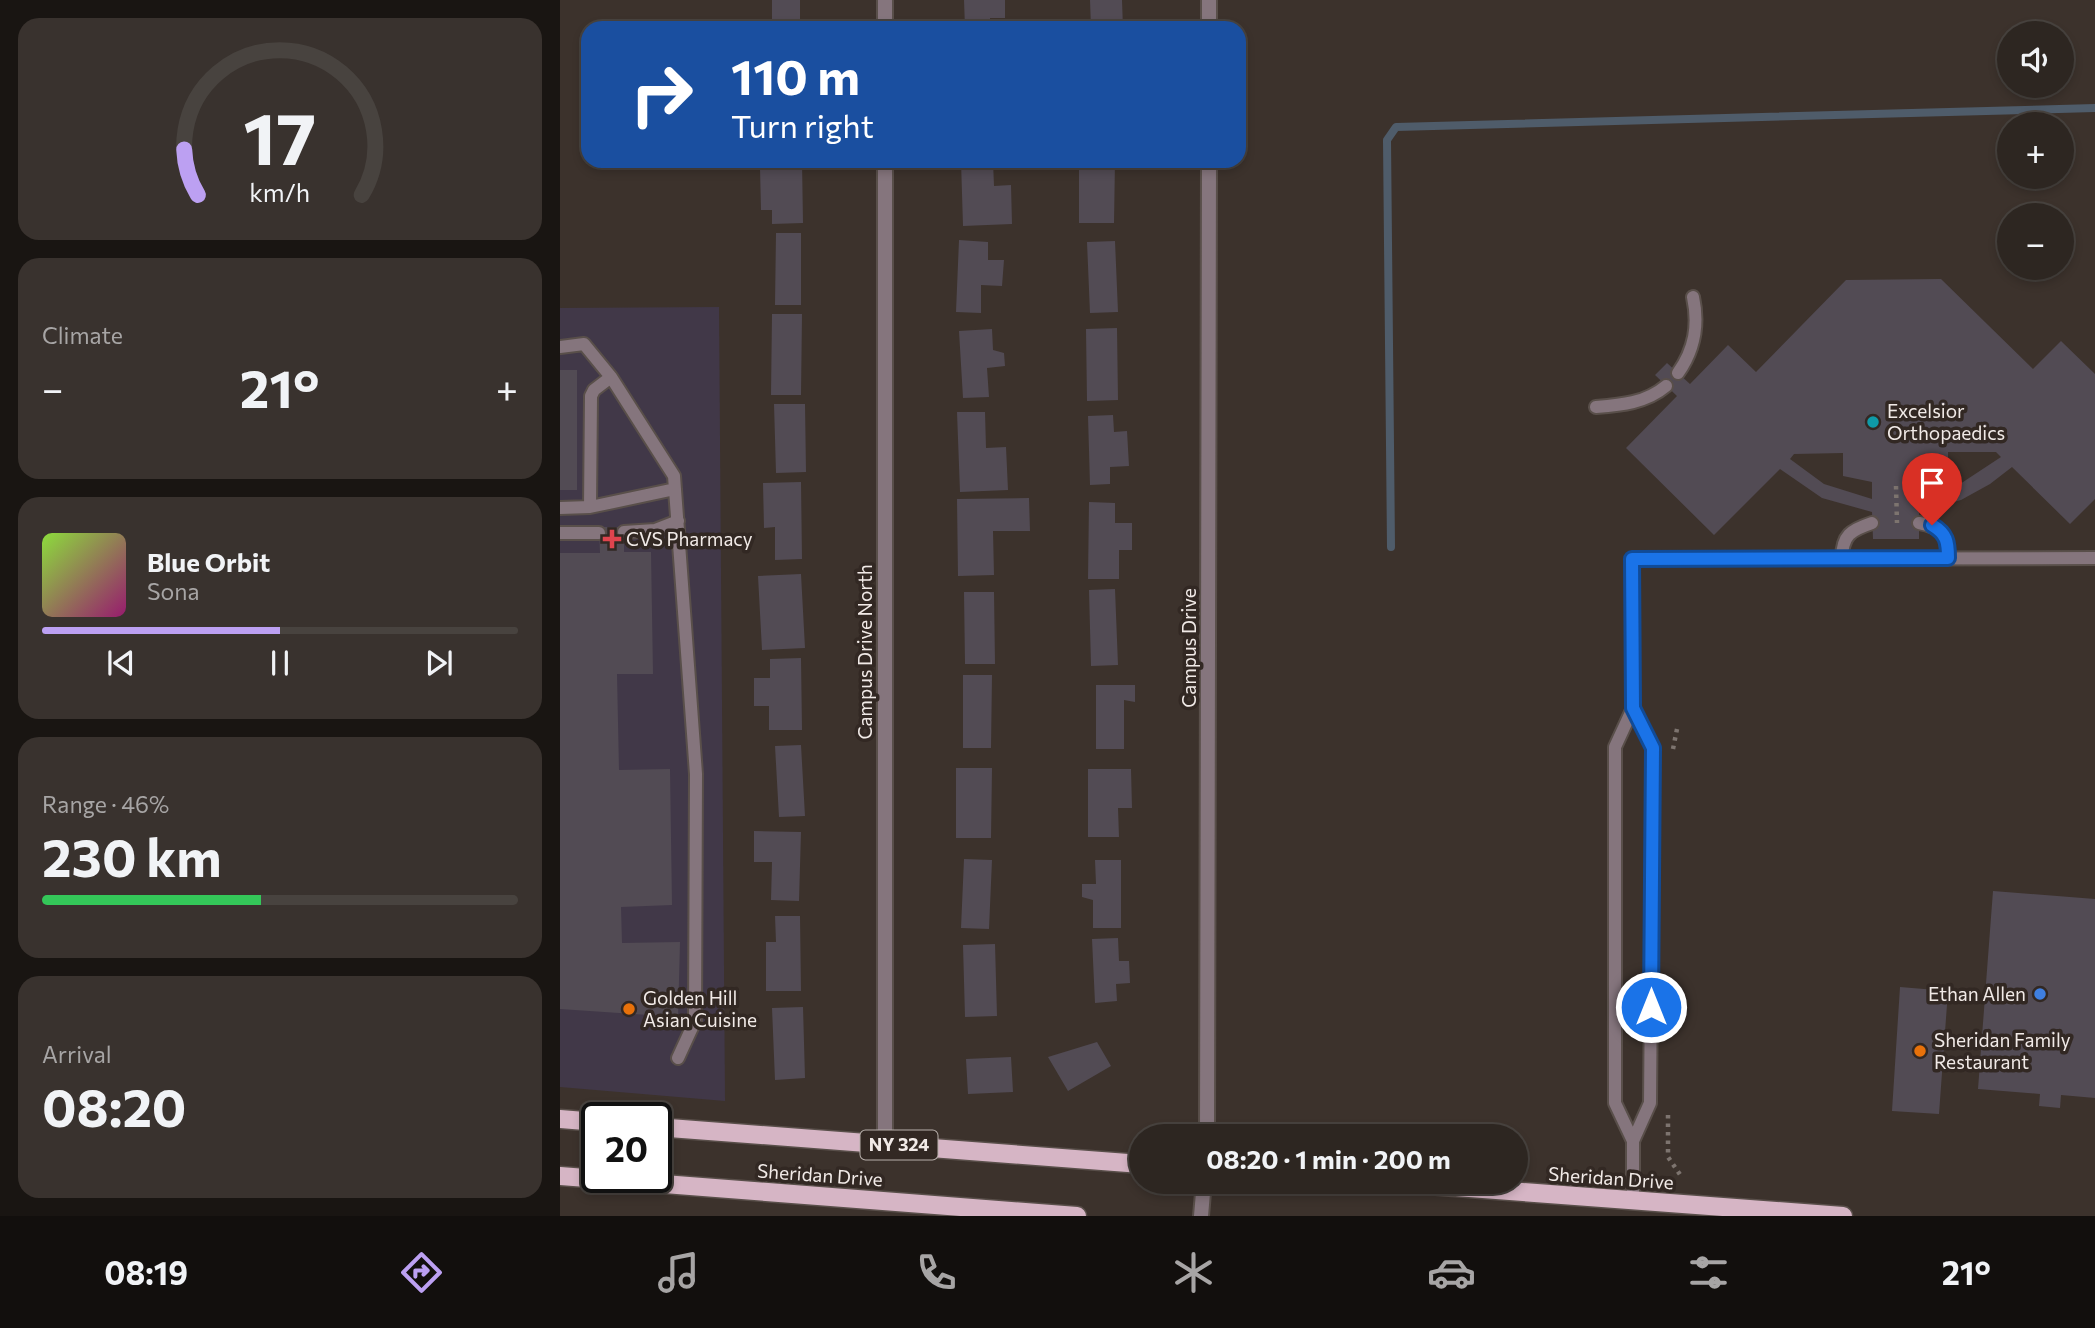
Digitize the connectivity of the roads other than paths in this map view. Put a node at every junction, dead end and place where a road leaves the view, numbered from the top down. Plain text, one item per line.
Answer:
1 (885, 0) edge
2 (1209, 0) edge
3 (885, 21) edge
4 (1209, 21) edge
5 (884, 168) edge
6 (1209, 168) edge
7 (1693, 297) dead end
8 (560, 347) edge
9 (1678, 373) dead end
10 (611, 377) junction
11 (1666, 386) dead end
12 (1596, 407) dead end
13 (675, 489) junction
14 (590, 507) junction
15 (560, 508) edge
16 (678, 521) junction
17 (1872, 523) dead end
18 (1919, 523) dead end
19 (624, 532) dead end
20 (560, 533) edge
21 (599, 533) dead end
22 (1948, 558) junction
23 (2095, 558) edge
24 (1842, 559) junction
25 (1633, 708) junction
26 (678, 1058) dead end
27 (560, 1119) edge
28 (581, 1121) edge
29 (1208, 1124) edge
30 (672, 1128) edge
31 (1633, 1141) junction
32 (885, 1144) junction
33 (1129, 1163) edge
34 (560, 1177) edge
35 (1528, 1192) edge
36 (1203, 1194) edge
37 (1633, 1200) junction
38 (1077, 1216) edge
39 (1200, 1216) edge
40 (1843, 1216) edge

1 - 3 street
2 - 4 street
5 - 32 street, Campus Drive North
6 - 29 street, Campus Drive
7 - 9 lane
8 - 10 lane
10 - 13 lane
10 - 14 lane
11 - 12 lane
13 - 14 lane
13 - 16 lane
14 - 15 lane
16 - 19 lane
16 - 26 lane
17 - 24 lane
18 - 22 lane
20 - 21 lane
22 - 23 lane
22 - 24 lane
24 - 25 lane
25 - 31 lane
25 - 31 lane
27 - 28 main road
30 - 32 main road, Sheridan Drive / NY 324
31 - 37 lane
32 - 33 main road, Sheridan Drive / NY 324
34 - 38 main road, Sheridan Drive
35 - 37 main road, Sheridan Drive
36 - 39 street
37 - 40 main road, Sheridan Drive

